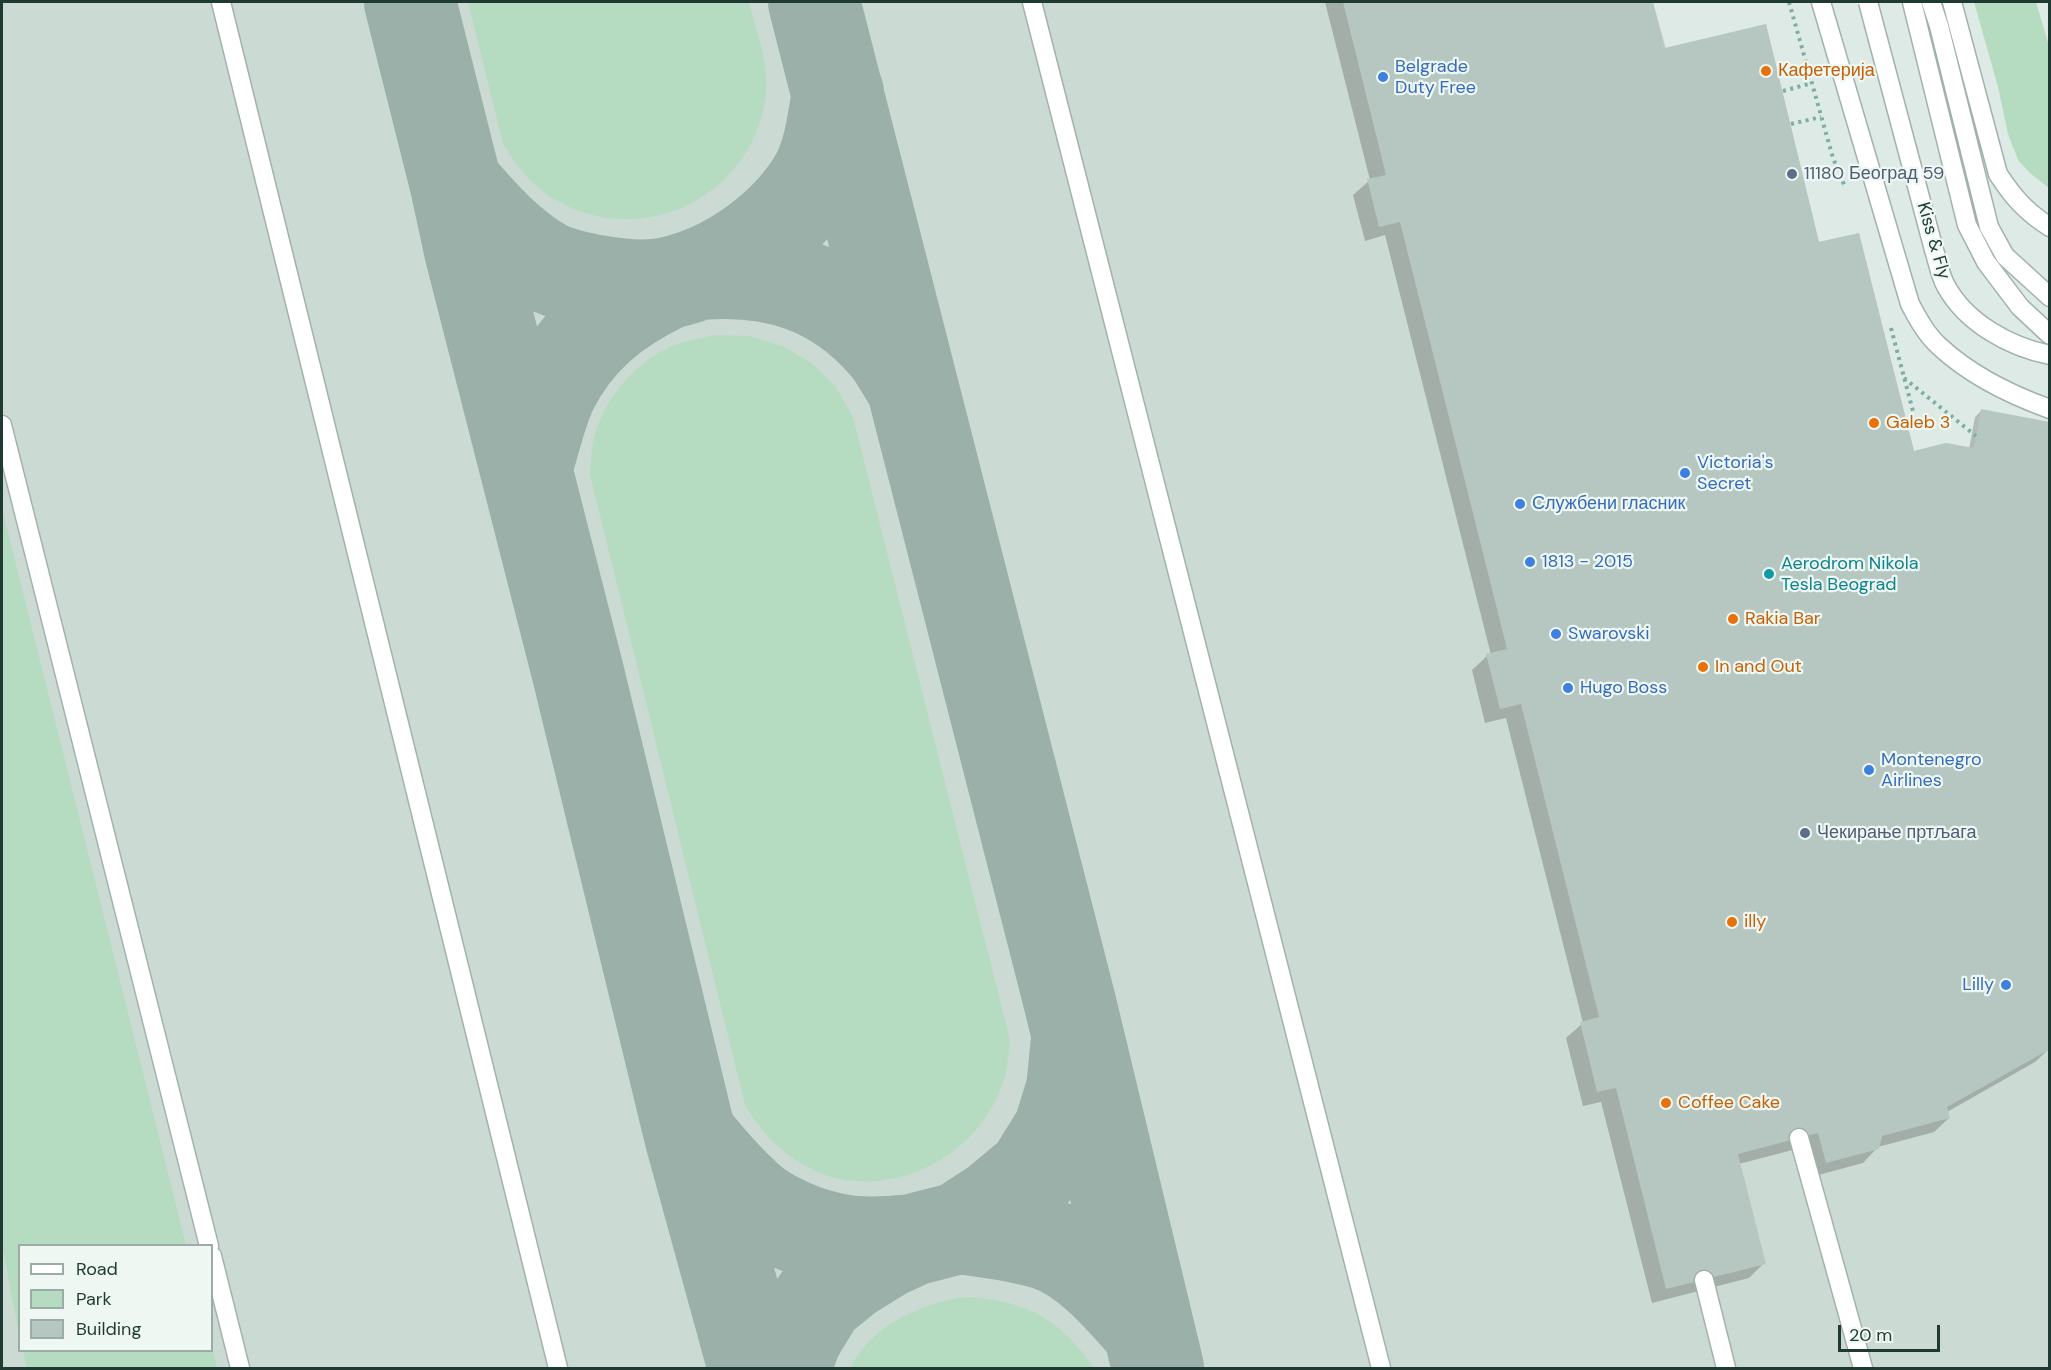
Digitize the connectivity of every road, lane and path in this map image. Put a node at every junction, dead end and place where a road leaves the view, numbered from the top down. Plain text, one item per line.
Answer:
1 (221, 2) edge
2 (1032, 2) edge
3 (1821, 2) edge
4 (1868, 2) edge
5 (1912, 2) edge
6 (1931, 2) edge
7 (1952, 2) edge
8 (1812, 83) dead end
9 (1783, 91) dead end
10 (1821, 117) dead end
11 (1791, 124) dead end
12 (2049, 227) edge
13 (2049, 297) edge
14 (2049, 334) edge
15 (2049, 355) edge
16 (1904, 378) dead end
17 (2049, 409) edge
18 (2, 425) edge
19 (1976, 436) dead end
20 (1799, 1138) dead end
21 (209, 1244) edge
22 (213, 1260) edge
23 (1704, 1280) dead end
24 (240, 1368) edge
25 (558, 1368) edge
26 (1381, 1368) edge
27 (1726, 1368) edge
28 (1863, 1368) edge

1 - 25 street
2 - 26 street
3 - 17 street
4 - 15 street, Kiss & Fly, bridge
5 - 14 street
6 - 13 street
7 - 12 street
8 - 9 path
10 - 11 path
16 - 19 path
18 - 21 street
20 - 28 street
22 - 24 street
23 - 27 street

